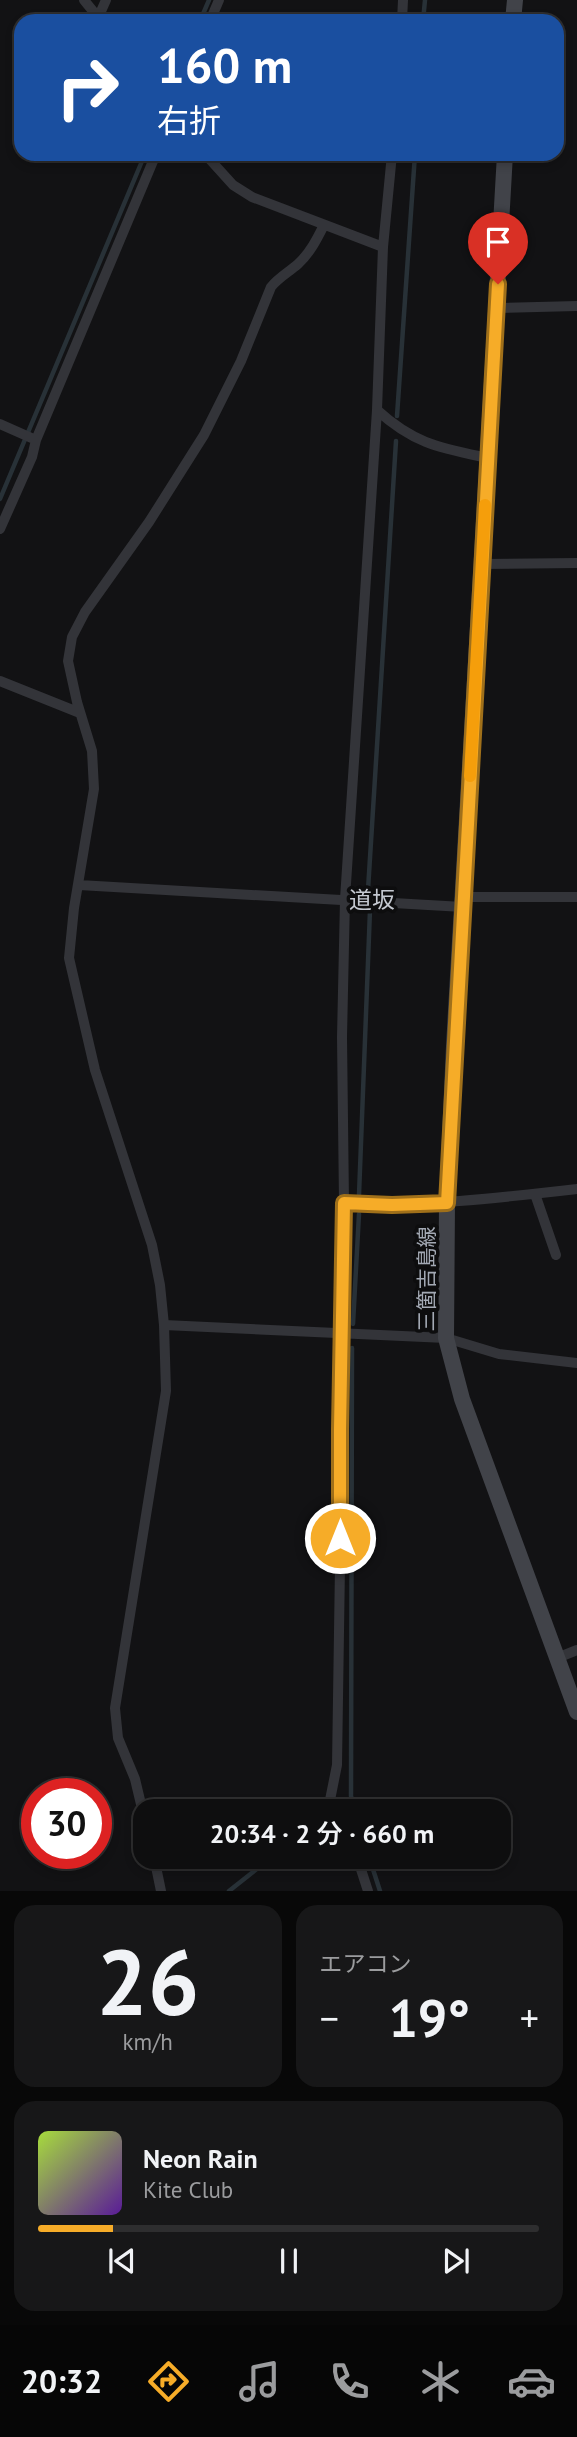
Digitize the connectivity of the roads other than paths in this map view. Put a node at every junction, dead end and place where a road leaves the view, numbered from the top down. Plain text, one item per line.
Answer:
1 (84, 0) edge
2 (95, 14) edge
3 (153, 161) edge
4 (211, 161) edge
5 (391, 161) edge
6 (505, 161) edge
7 (324, 225) junction
8 (383, 247) junction
9 (577, 306) edge
10 (497, 308) junction
11 (377, 411) junction
12 (0, 424) edge
13 (35, 440) junction
14 (488, 458) junction
15 (0, 529) edge
16 (577, 563) edge
17 (482, 564) junction
18 (0, 681) edge
19 (80, 713) junction
20 (79, 885) junction
21 (577, 897) edge
22 (345, 899) junction
23 (463, 902) junction
24 (577, 1189) edge
25 (535, 1194) junction
26 (344, 1203) junction
27 (447, 1203) junction
28 (555, 1255) dead end
29 (164, 1325) junction
30 (341, 1334) junction
31 (446, 1338) junction
32 (577, 1363) edge
33 (577, 1650) edge
34 (557, 1658) junction
35 (577, 1712) edge
36 (140, 1799) edge
37 (330, 1799) edge
38 (157, 1869) edge
39 (361, 1869) edge
40 (162, 1891) edge
41 (368, 1891) edge

1 - 2 street
3 - 13 street
4 - 7 street
5 - 8 street
6 - 10 main road, 三箇吉島線
7 - 8 street
7 - 19 street
8 - 11 street
9 - 10 street
10 - 14 main road, 三箇吉島線
11 - 14 street
11 - 22 street
12 - 13 street
13 - 15 street
14 - 17 main road, 三箇吉島線
16 - 17 street
17 - 23 main road, 三箇吉島線
18 - 19 street
19 - 20 street
20 - 22 street
20 - 29 street
21 - 23 street
22 - 23 street
22 - 26 street
23 - 27 main road, 三箇吉島線
24 - 25 street
25 - 27 street
25 - 28 street
26 - 27 street
26 - 30 street
27 - 31 main road, 三箇吉島線
29 - 30 street
29 - 36 street
30 - 31 street
30 - 37 street
31 - 32 street
31 - 34 main road, 三箇吉島線
33 - 34 street
34 - 35 main road, 三箇吉島線
38 - 40 street
39 - 41 street

